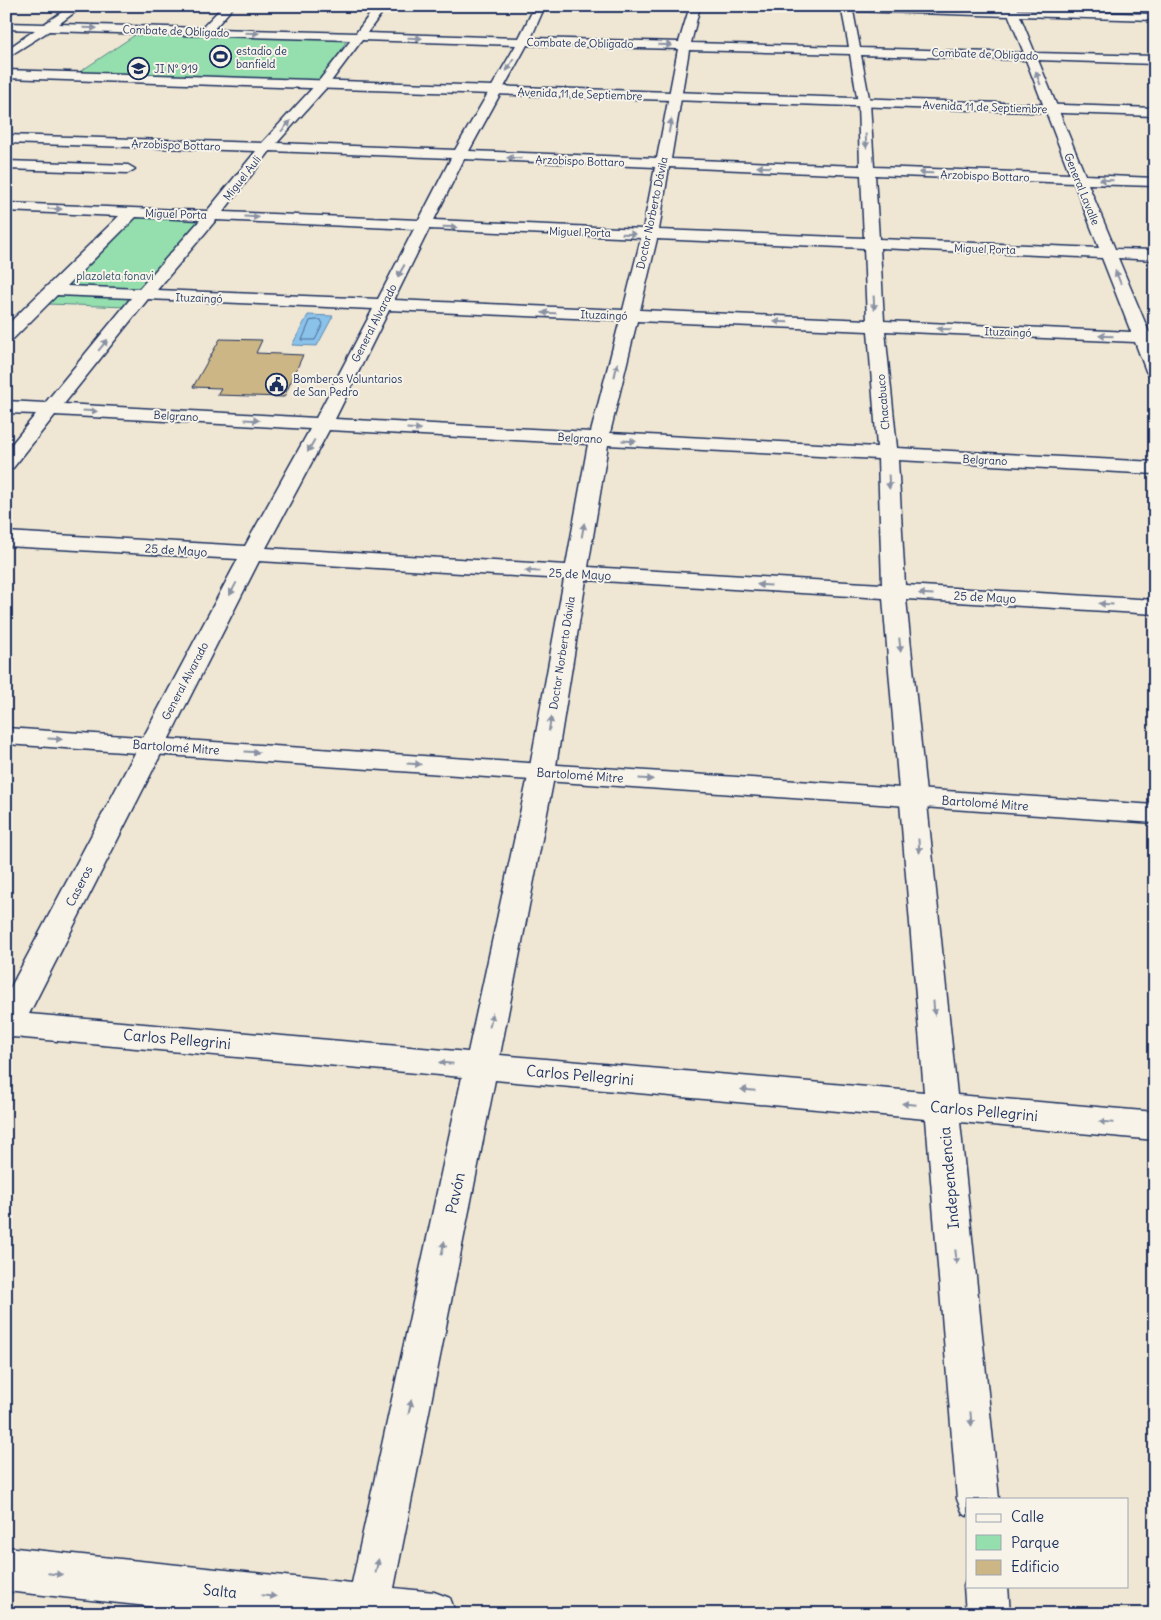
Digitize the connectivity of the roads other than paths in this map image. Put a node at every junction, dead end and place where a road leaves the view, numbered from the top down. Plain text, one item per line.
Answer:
1 (78, 6) edge
2 (229, 6) edge
3 (382, 6) edge
4 (540, 6) edge
5 (695, 6) edge
6 (795, 6) edge
7 (847, 7) edge
8 (1012, 10) edge
9 (1155, 17) edge
10 (6, 26) edge
11 (48, 27) junction
12 (205, 32) junction
13 (359, 36) junction
14 (523, 42) junction
15 (684, 46) junction
16 (856, 50) junction
17 (6, 55) edge
18 (1030, 56) junction
19 (1155, 60) edge
20 (6, 74) edge
21 (6, 80) edge
22 (319, 88) junction
23 (493, 93) junction
24 (674, 99) junction
25 (864, 105) junction
26 (1051, 112) junction
27 (1155, 112) edge
28 (1155, 118) edge
29 (6, 139) edge
30 (150, 144) junction
31 (266, 147) junction
32 (459, 156) junction
33 (663, 164) junction
34 (6, 165) edge
35 (128, 169) junction
36 (868, 171) junction
37 (1079, 179) junction
38 (1155, 182) edge
39 (114, 185) dead end
40 (102, 197) dead end
41 (6, 207) edge
42 (90, 210) junction
43 (132, 212) junction
44 (212, 215) junction
45 (425, 226) junction
46 (650, 235) junction
47 (871, 245) junction
48 (1108, 253) junction
49 (1155, 255) edge
50 (53, 290) junction
51 (143, 295) junction
52 (382, 306) junction
53 (629, 316) junction
54 (876, 326) junction
55 (6, 336) edge
56 (1148, 338) edge
57 (1155, 372) edge
58 (6, 407) edge
59 (51, 409) junction
60 (323, 423) junction
61 (599, 439) junction
62 (888, 455) junction
63 (6, 464) edge
64 (1155, 468) edge
65 (6, 539) edge
66 (251, 555) junction
67 (575, 574) junction
68 (894, 592) junction
69 (1155, 607) edge
70 (6, 736) edge
71 (152, 746) junction
72 (542, 772) junction
73 (915, 798) junction
74 (1155, 814) edge
75 (7, 1025) edge
76 (481, 1066) junction
77 (943, 1107) junction
78 (1155, 1126) edge
79 (978, 1498) edge
80 (6, 1569) edge
81 (986, 1588) edge
82 (368, 1610) edge
83 (434, 1614) edge
84 (988, 1614) edge

1 - 11 street
2 - 12 street
3 - 13 street, Miguel Auli
4 - 14 street, General Alvarado
5 - 15 street, Doctor Norberto Dávila
6 - 7 street
7 - 8 street
7 - 16 street, Chacabuco
8 - 9 street
8 - 18 street, General Lavalle
10 - 11 street, Combate de Obligado
11 -> 12 street, Combate de Obligado
11 - 17 street
12 -> 13 street, Combate de Obligado
13 -> 14 street, Combate de Obligado
13 - 22 street, Miguel Auli
14 -> 15 street, Combate de Obligado
14 -> 23 street, General Alvarado
15 - 16 street, Combate de Obligado
15 - 24 street, Doctor Norberto Dávila
16 - 18 street, Combate de Obligado
16 - 25 street, Chacabuco
18 - 19 street, Combate de Obligado
26 -> 18 street, General Lavalle
20 - 22 street, Avenida 11 de Septiembre
21 - 22 street, Avenida 11 de Septiembre
22 - 23 street, Avenida 11 de Septiembre
31 -> 22 street, Miguel Auli
23 - 24 street, Avenida 11 de Septiembre
23 - 32 street, General Alvarado
24 - 25 street, Avenida 11 de Septiembre
33 -> 24 street, Doctor Norberto Dávila
25 - 26 street, Avenida 11 de Septiembre
25 -> 36 street, Chacabuco
26 - 27 street, Avenida 11 de Septiembre
26 - 28 street, Avenida 11 de Septiembre
26 - 37 street, General Lavalle
29 - 30 street, Arzobispo Bottaro
30 - 31 street, Arzobispo Bottaro
30 - 35 street
31 - 32 street, Arzobispo Bottaro
31 - 44 street, Miguel Auli
33 -> 32 street, Arzobispo Bottaro
32 - 45 street, General Alvarado
36 -> 33 street, Arzobispo Bottaro
33 - 46 street, Doctor Norberto Dávila
34 - 35 street
35 - 39 street
37 -> 36 street, Arzobispo Bottaro
36 - 47 street, Chacabuco
38 -> 37 street, Arzobispo Bottaro
37 - 48 street, General Lavalle
40 - 42 street
41 -> 42 street, Miguel Porta
42 - 43 street, Miguel Porta
43 - 44 street, Miguel Porta
43 - 50 street
44 -> 45 street, Miguel Porta
44 - 51 street, Miguel Auli
45 -> 46 street, Miguel Porta
45 -> 52 street, General Alvarado
46 - 47 street, Miguel Porta
46 - 53 street, Doctor Norberto Dávila
47 - 48 street, Miguel Porta
47 -> 54 street, Chacabuco
48 - 49 street, Miguel Porta
56 -> 48 street, General Lavalle
50 - 51 street, Ituzaingó
50 - 55 street
51 - 52 street, Ituzaingó
59 -> 51 street, Miguel Auli
53 -> 52 street, Ituzaingó
52 - 60 street, General Alvarado
54 -> 53 street, Ituzaingó
61 -> 53 street, Doctor Norberto Dávila
56 -> 54 street, Ituzaingó
54 - 62 street, Chacabuco
56 - 57 street, General Lavalle
58 - 59 street, Belgrano
59 -> 60 street, Belgrano
59 - 63 street, Miguel Auli
60 -> 61 street, Belgrano
60 -> 66 street, General Alvarado
61 -> 62 street, Belgrano
67 -> 61 street, Doctor Norberto Dávila
62 - 64 street, Belgrano
62 -> 68 street, Chacabuco
65 - 66 street, 25 de Mayo
67 -> 66 street, 25 de Mayo
66 -> 71 street, General Alvarado
68 -> 67 street, 25 de Mayo
72 -> 67 street, Doctor Norberto Dávila
69 -> 68 street, 25 de Mayo
68 -> 73 street, Chacabuco
70 -> 71 street, Bartolomé Mitre
71 -> 72 street, Bartolomé Mitre
71 - 75 street, Caseros
72 -> 73 street, Bartolomé Mitre
76 -> 72 street, Pavón
73 - 74 street, Bartolomé Mitre
73 -> 77 street, Independencia
76 -> 75 street, Carlos Pellegrini
77 -> 76 street, Carlos Pellegrini
82 -> 76 street, Pavón
78 -> 77 street, Carlos Pellegrini
77 -> 79 street, Independencia
80 -> 82 street, Salta
81 - 84 street
82 - 83 street, Salta

